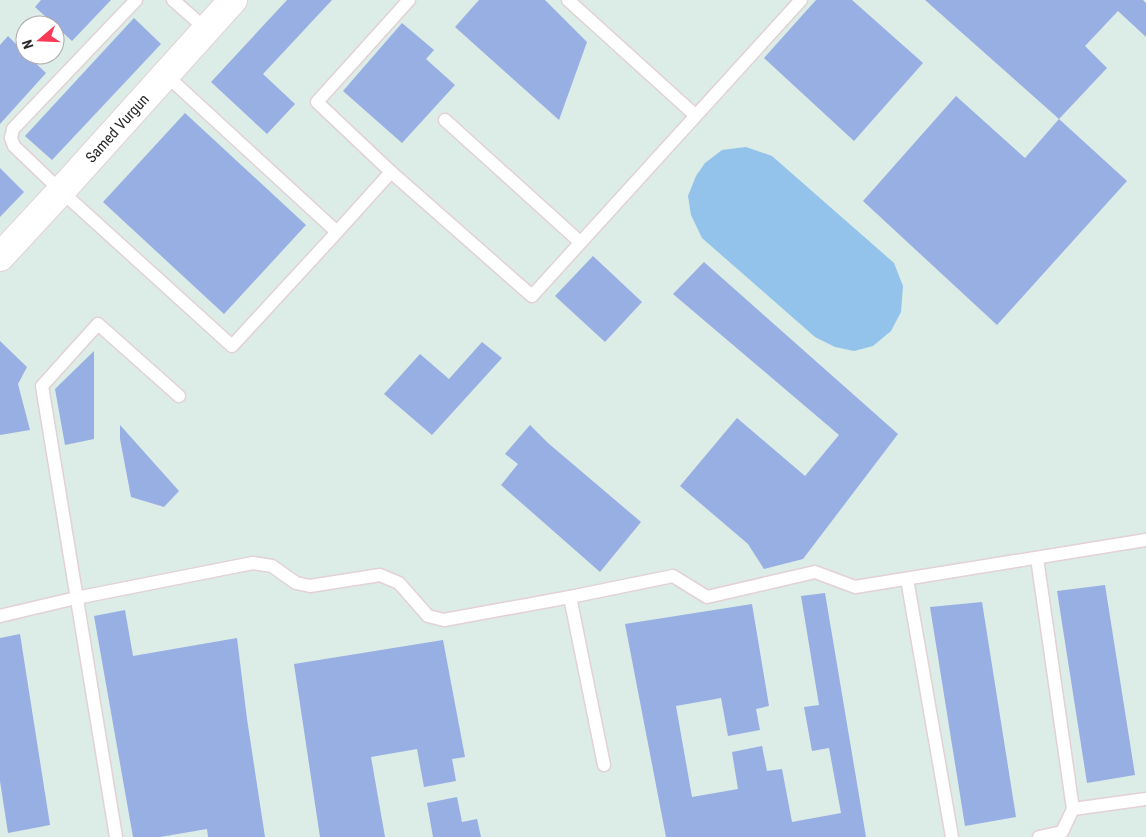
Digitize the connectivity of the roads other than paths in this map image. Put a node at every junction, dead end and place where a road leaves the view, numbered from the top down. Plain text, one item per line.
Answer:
1 (136, 0) edge
2 (173, 0) edge
3 (233, 0) edge
4 (409, 0) edge
5 (568, 0) edge
6 (801, 0) edge
7 (207, 30) junction
8 (166, 75) junction
9 (695, 115) junction
10 (445, 120) dead end
11 (391, 172) junction
12 (61, 191) junction
13 (337, 232) junction
14 (580, 242) junction
15 (0, 257) edge
16 (179, 396) dead end
17 (1146, 540) edge
18 (1037, 558) junction
19 (907, 579) junction
20 (570, 597) junction
21 (76, 598) junction
22 (0, 616) edge
23 (604, 765) dead end
24 (1146, 798) edge
25 (1073, 810) junction
26 (116, 837) edge
27 (952, 837) edge
28 (1039, 837) edge

1 - 12 lane
2 - 7 lane
3 - 7 main road, Samed Vurgun
4 - 11 lane
5 - 9 lane
6 - 9 lane
7 - 8 main road, Samed Vurgun
8 - 12 main road, Samed Vurgun
8 - 13 lane
9 - 14 lane
10 - 14 lane
11 - 13 lane
11 - 14 lane
12 - 13 lane
12 - 15 main road, Samed Vurgun
16 - 21 lane
17 - 18 lane
18 - 19 lane
18 - 25 lane
19 - 20 lane
19 - 27 lane
20 - 21 lane
20 - 23 lane
21 - 22 lane
21 - 26 lane
24 - 25 lane
25 - 28 lane

